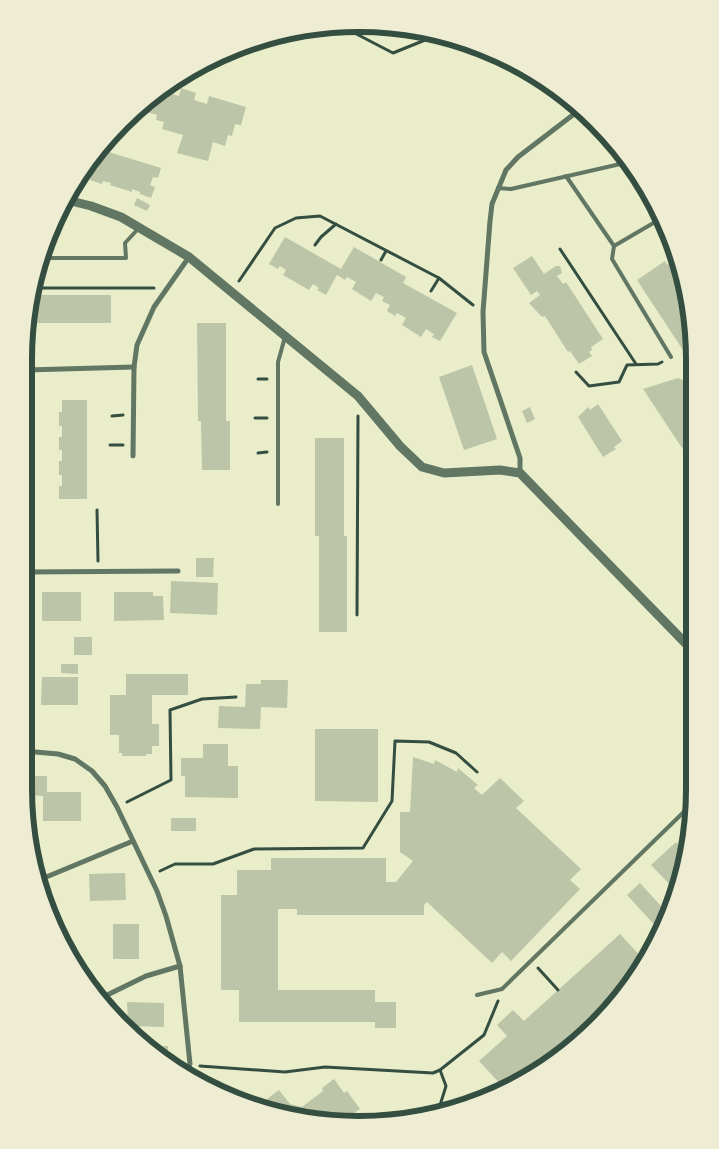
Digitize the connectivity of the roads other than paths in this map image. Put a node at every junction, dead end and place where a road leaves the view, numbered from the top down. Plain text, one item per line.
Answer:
1 (575, 114) edge
2 (621, 164) edge
3 (566, 176) junction
4 (498, 188) junction
5 (73, 202) edge
6 (656, 221) edge
7 (140, 228) junction
8 (614, 246) junction
9 (189, 257) junction
10 (49, 258) edge
11 (285, 337) junction
12 (671, 357) road end
13 (134, 367) junction
14 (32, 370) edge
15 (133, 456) dead end
16 (520, 473) junction
17 (278, 504) dead end
18 (178, 571) dead end
19 (32, 572) edge
20 (686, 644) edge
21 (32, 752) edge
22 (686, 809) edge
23 (133, 841) junction
24 (45, 878) edge
25 (180, 966) junction
26 (477, 995) dead end
27 (106, 996) edge
28 (188, 1068) edge

1 - 4 street
2 - 3 lane
3 - 4 lane
3 - 8 lane
4 - 16 street
5 - 7 street
6 - 8 lane
7 - 9 street
7 - 10 lane
8 - 12 lane
9 - 11 street
9 - 13 street
11 - 16 street
11 - 17 lane
13 - 14 street
13 - 15 street
16 - 20 street
18 - 19 street
21 - 23 street
22 - 26 lane
23 - 24 street
23 - 25 street
25 - 27 street
25 - 28 street

